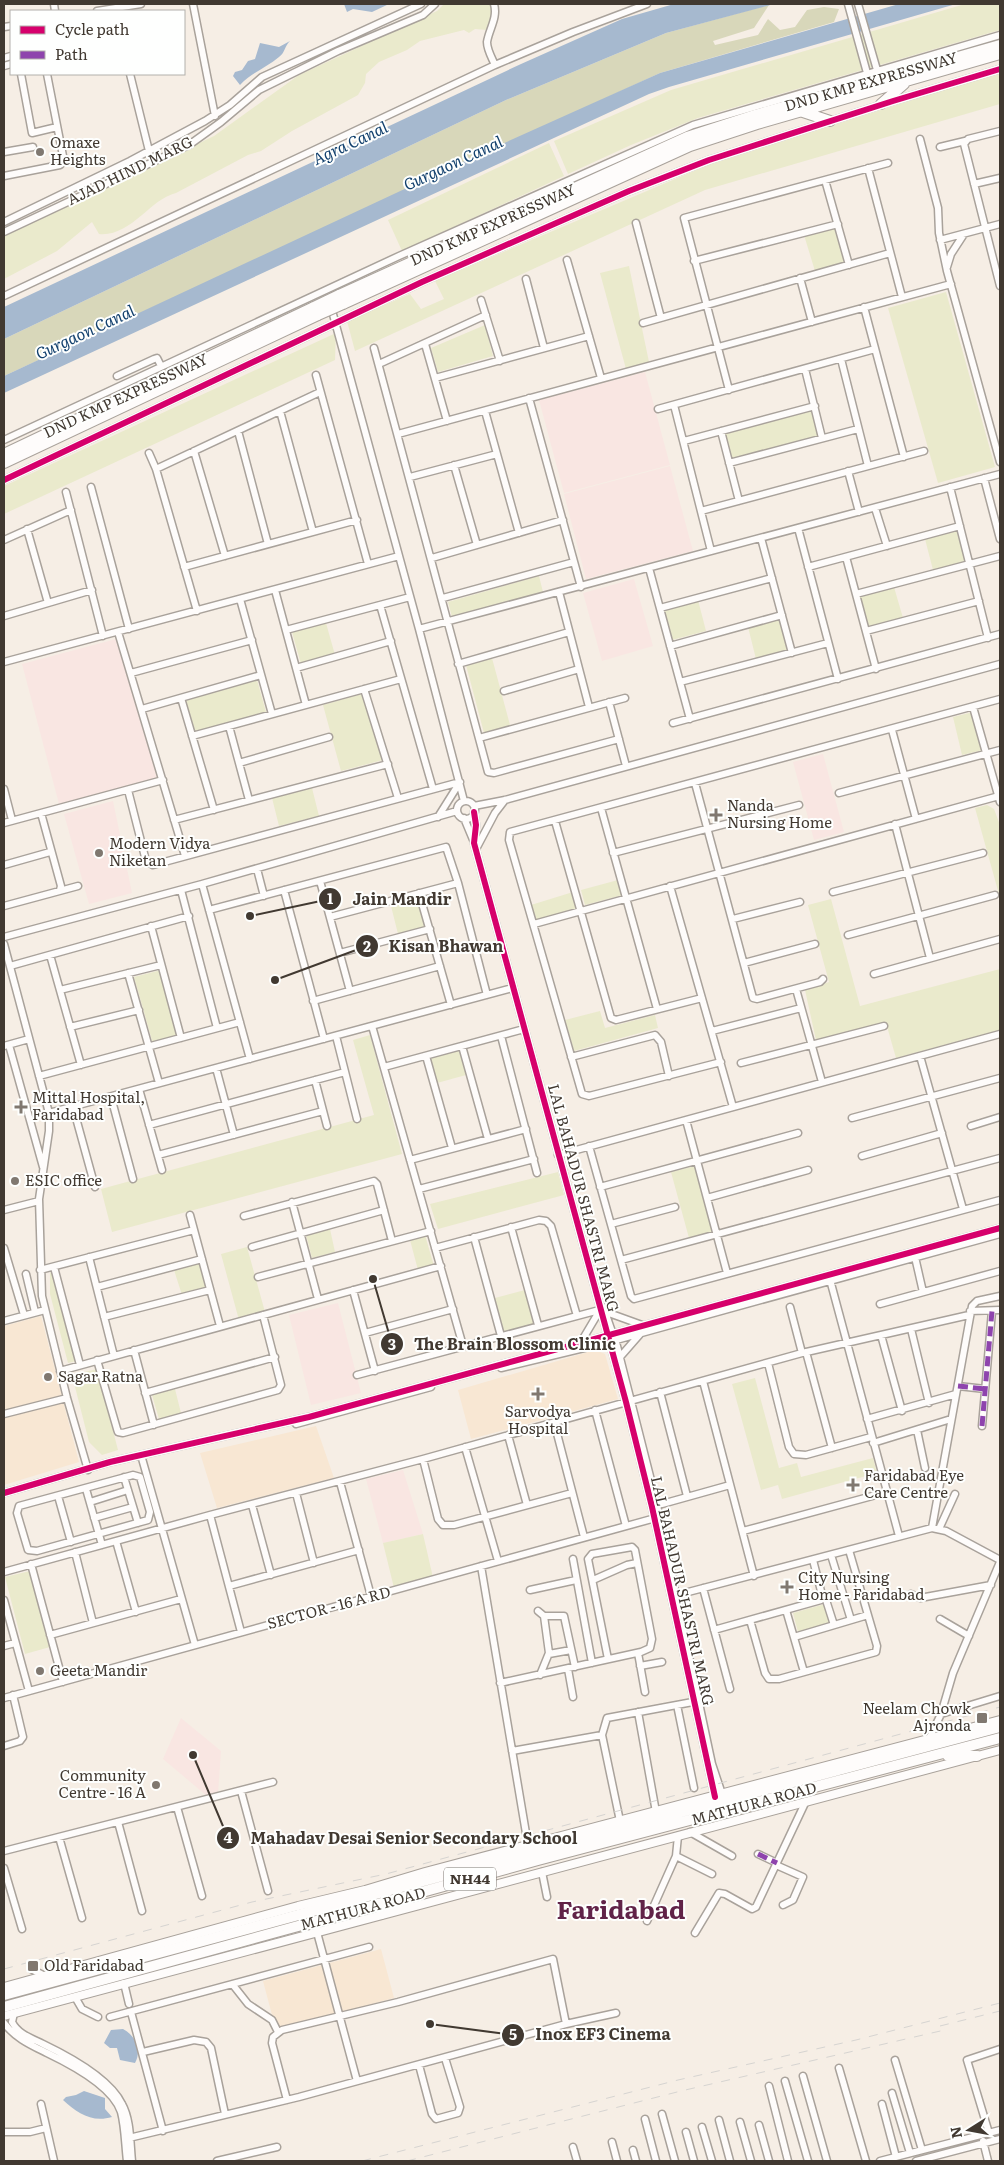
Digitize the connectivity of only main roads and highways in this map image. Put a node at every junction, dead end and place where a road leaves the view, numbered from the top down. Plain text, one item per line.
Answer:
1 (1000, 44) edge
2 (1000, 54) edge
3 (907, 82) junction
4 (833, 84) road end
5 (826, 95) junction
6 (881, 104) road end
7 (803, 112) junction
8 (830, 121) road end
9 (341, 299) junction
10 (316, 311) junction
11 (4, 454) edge
12 (4, 463) edge
13 (1000, 1720) edge
14 (1000, 1727) edge
15 (1000, 1738) edge
16 (1000, 1750) edge
17 (937, 1755) junction
18 (978, 1756) junction
19 (846, 1769) junction
20 (797, 1774) junction
21 (408, 1877) junction
22 (423, 1892) junction
23 (367, 1896) junction
24 (381, 1914) junction
25 (4, 1987) edge
26 (4, 1995) edge
27 (6, 2010) edge

1 - 5 highway, DND KMP EXPRESSWAY
2 - 3 highway, DND KMP EXPRESSWAY
3 - 6 highway
3 - 7 highway, DND KMP EXPRESSWAY
4 - 5 highway
5 - 9 highway, DND KMP EXPRESSWAY
7 - 8 highway
7 - 9 highway, DND KMP EXPRESSWAY
9 - 10 highway, DND KMP EXPRESSWAY, bridge
10 - 11 highway, DND KMP EXPRESSWAY
10 - 12 highway, DND KMP EXPRESSWAY
13 - 20 main road
14 - 19 highway, MATHURA ROAD / NH44
15 - 17 highway, MATHURA ROAD / NH44
16 - 18 main road
17 - 18 highway
17 - 22 highway, MATHURA ROAD / NH44
18 - 24 main road
19 - 20 highway
19 - 23 highway, MATHURA ROAD / NH44
20 - 21 main road
21 - 23 highway
21 - 25 main road
22 - 24 highway
22 - 27 highway, MATHURA ROAD / NH44
23 - 26 highway, NH44
24 - 27 main road

